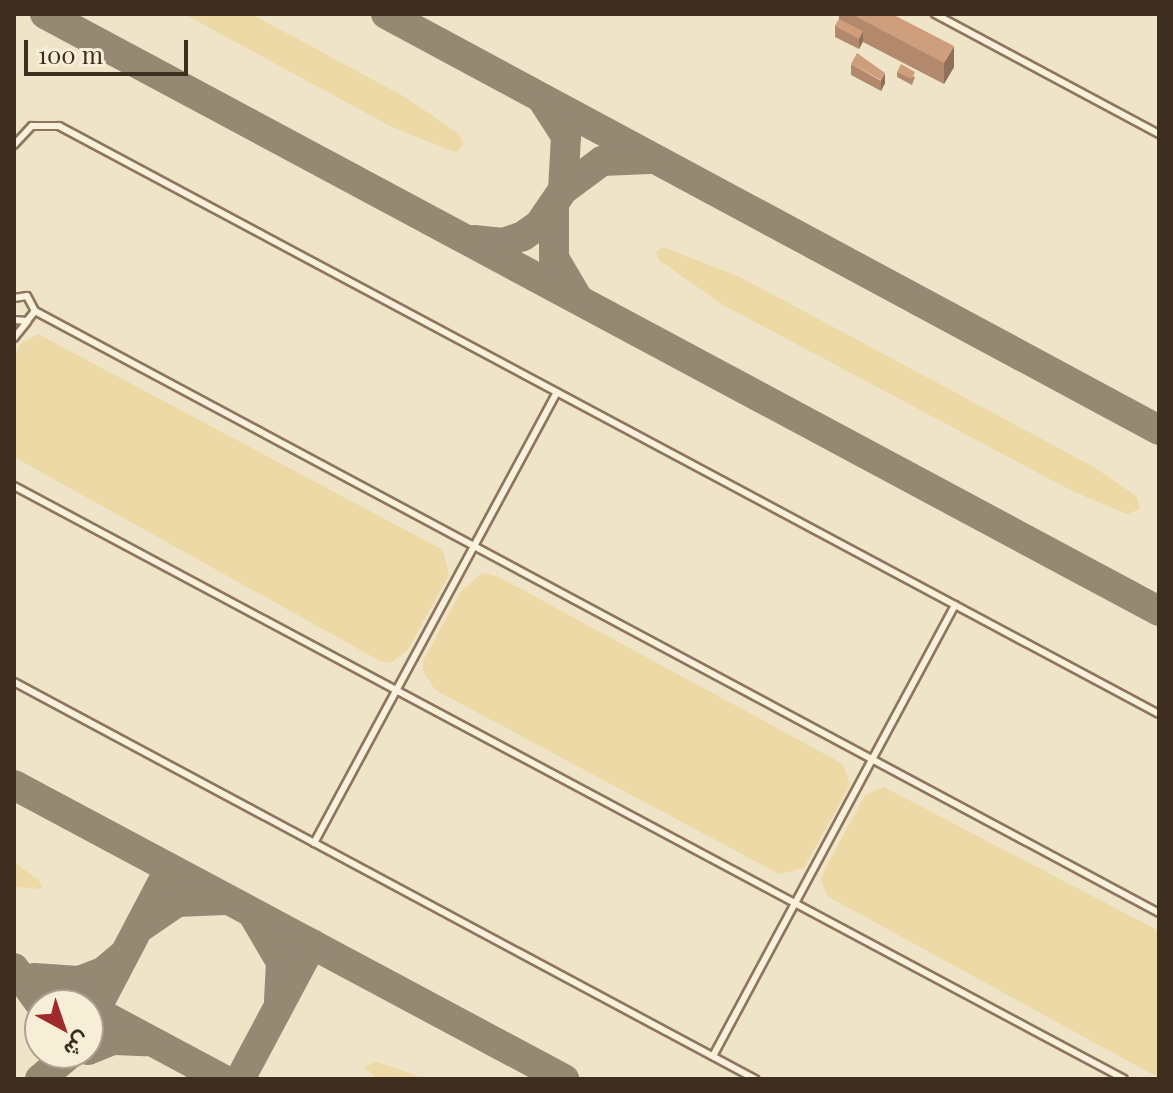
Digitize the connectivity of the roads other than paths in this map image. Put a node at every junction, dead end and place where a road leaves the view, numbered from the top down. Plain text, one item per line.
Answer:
1 (935, 14) edge
2 (1159, 134) edge
3 (14, 145) edge
4 (14, 288) edge
5 (27, 296) junction
6 (14, 298) edge
7 (35, 311) junction
8 (14, 320) edge
9 (27, 321) junction
10 (14, 338) edge
11 (557, 392) junction
12 (14, 484) edge
13 (474, 546) junction
14 (955, 605) junction
15 (14, 682) edge
16 (397, 689) junction
17 (1159, 714) edge
18 (872, 759) junction
19 (314, 843) junction
20 (795, 903) junction
21 (1159, 913) edge
22 (713, 1056) junction
23 (755, 1079) edge
24 (1124, 1079) edge

1 - 2 lane
3 - 11 lane
4 - 5 lane
5 - 6 lane
5 - 7 lane
7 - 9 lane
7 - 13 lane
8 - 9 lane
9 - 10 lane
11 - 13 lane
11 - 14 lane
12 - 16 lane
13 - 16 lane
13 - 18 lane
14 - 17 lane
14 - 18 lane
15 - 19 lane
16 - 19 lane
16 - 20 lane
18 - 20 lane
18 - 21 lane
19 - 22 lane
20 - 22 lane
20 - 24 lane
22 - 23 lane

